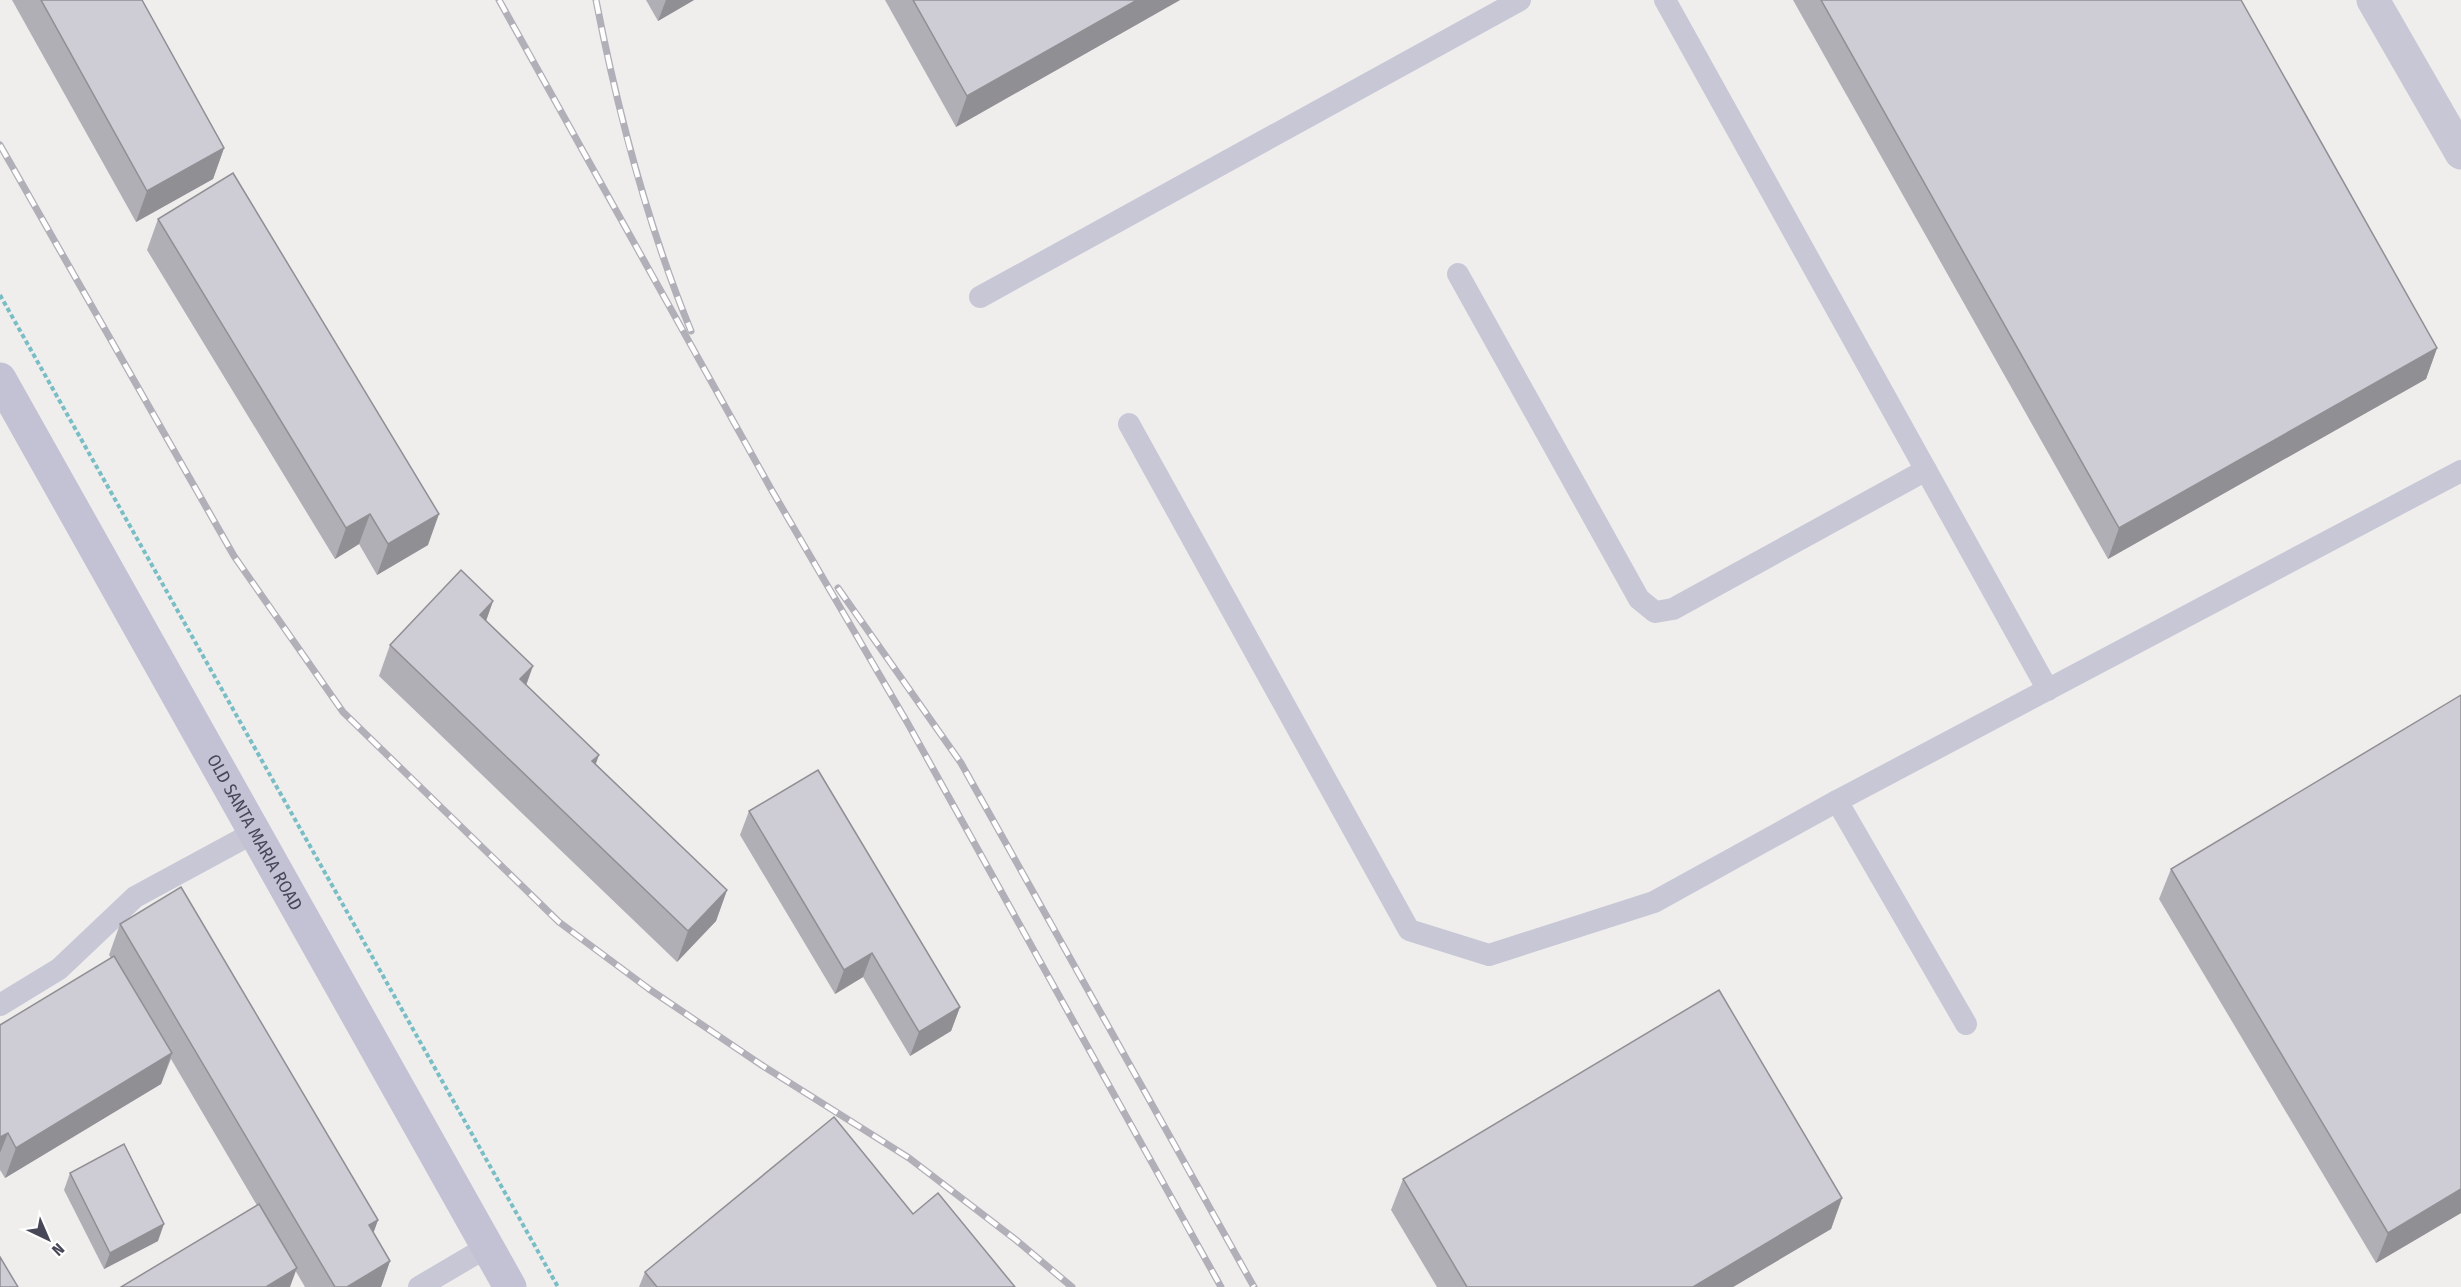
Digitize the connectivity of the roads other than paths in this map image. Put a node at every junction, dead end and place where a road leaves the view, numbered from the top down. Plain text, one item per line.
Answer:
1 (1520, 0) edge
2 (1665, 0) edge
3 (2373, 0) edge
4 (2461, 153) edge
5 (1458, 273) dead end
6 (980, 297) dead end
7 (0, 379) edge
8 (1129, 424) dead end
9 (1926, 470) junction
10 (2461, 471) edge
11 (2048, 690) junction
12 (1836, 801) junction
13 (255, 832) junction
14 (0, 1005) edge
15 (1966, 1024) dead end
16 (488, 1247) junction
17 (419, 1287) edge
18 (510, 1287) edge

1 - 6 lane
2 - 9 lane
3 - 4 street
5 - 9 lane
7 - 13 main road, OLD SANTA MARIA ROAD
8 - 12 lane
9 - 11 lane
10 - 11 lane
11 - 12 lane
12 - 15 lane
13 - 14 lane
13 - 16 main road, OLD SANTA MARIA ROAD
16 - 17 lane
16 - 18 main road, OLD SANTA MARIA ROAD

